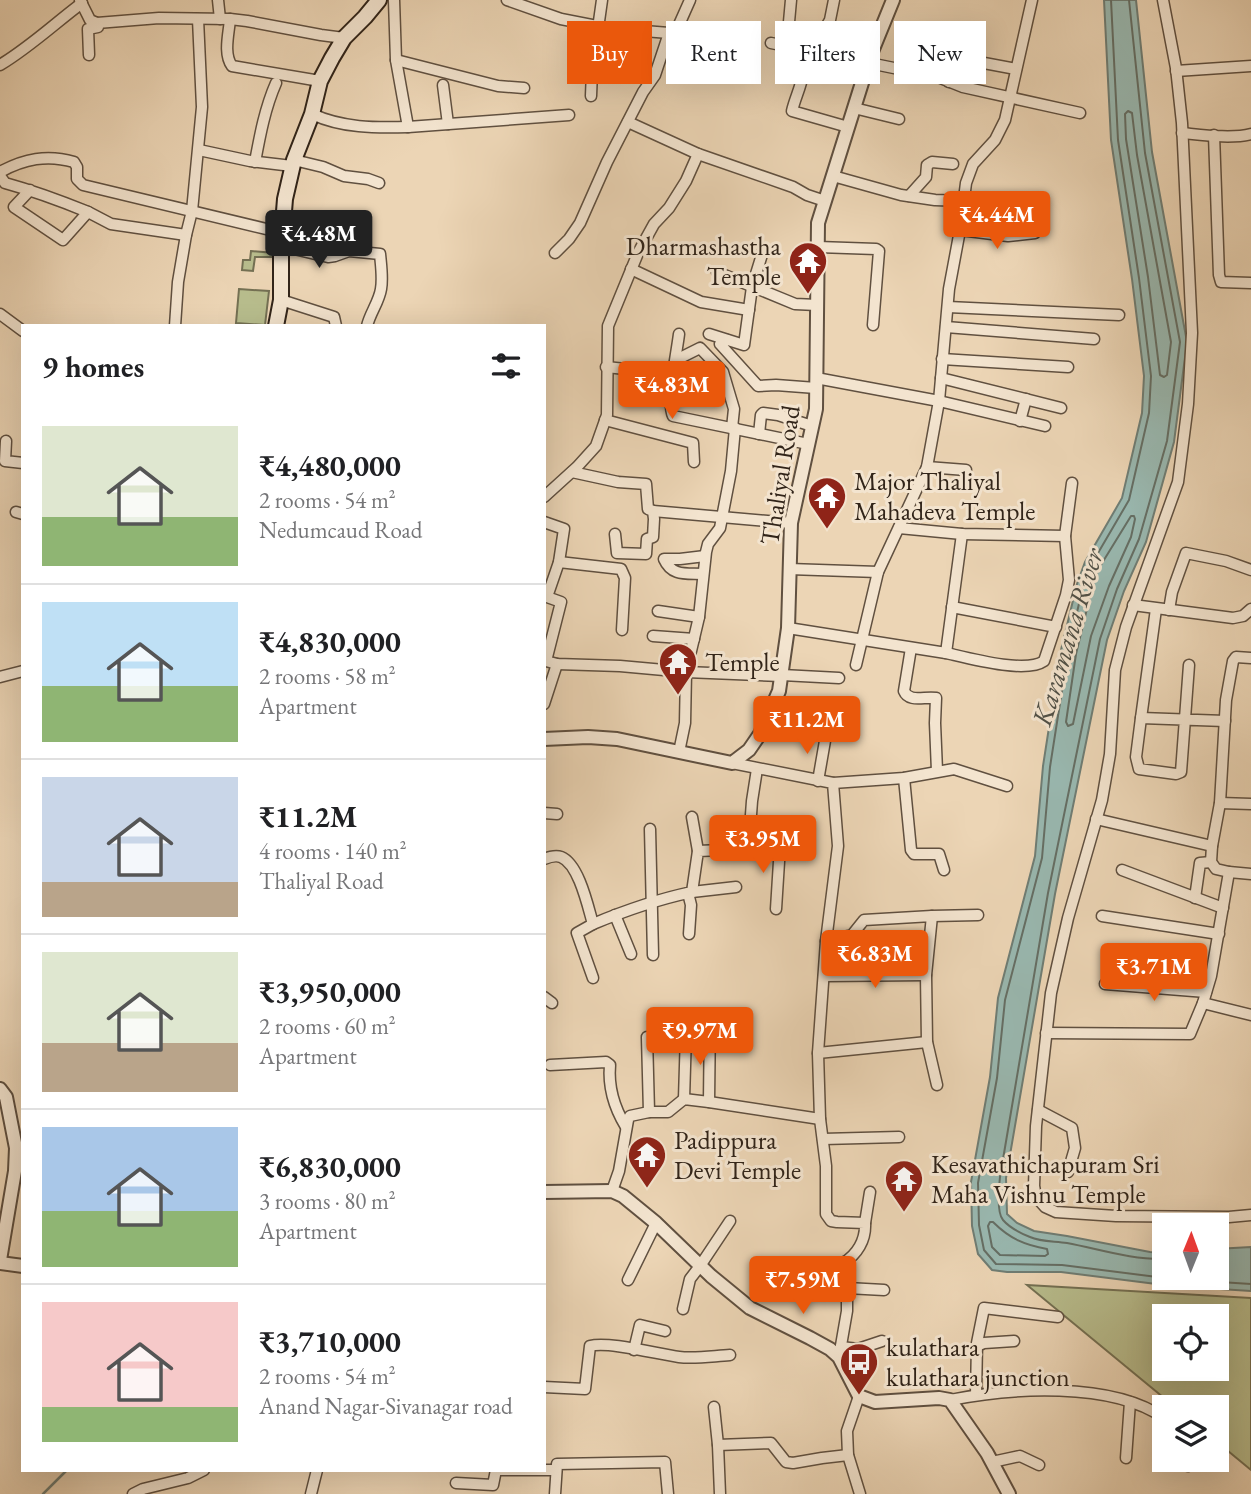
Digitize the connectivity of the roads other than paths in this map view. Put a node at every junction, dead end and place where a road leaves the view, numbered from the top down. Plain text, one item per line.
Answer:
1 (218, 0) edge
2 (379, 0) edge
3 (394, 0) edge
4 (508, 0) edge
5 (602, 0) edge
6 (690, 0) edge
7 (791, 0) edge
8 (834, 0) edge
9 (893, 0) edge
10 (1032, 0) edge
11 (1163, 0) edge
12 (81, 2) edge
13 (198, 19) junction
14 (225, 19) junction
15 (573, 21) edge
16 (598, 21) edge
17 (681, 21) edge
18 (789, 21) edge
19 (829, 21) edge
20 (97, 23) junction
21 (880, 34) edge
22 (344, 38) junction
23 (771, 43) dead end
24 (666, 44) edge
25 (775, 44) edge
26 (89, 55) dead end
27 (396, 60) junction
28 (986, 63) edge
29 (0, 65) edge
30 (1251, 66) edge
31 (1016, 69) junction
32 (1176, 71) junction
33 (320, 81) junction
34 (276, 83) dead end
35 (592, 84) edge
36 (802, 84) edge
37 (862, 84) edge
38 (954, 84) edge
39 (443, 85) dead end
40 (524, 88) dead end
41 (591, 96) dead end
42 (1010, 97) junction
43 (855, 108) junction
44 (1080, 113) dead end
45 (312, 114) junction
46 (569, 115) dead end
47 (899, 119) dead end
48 (628, 122) junction
49 (448, 124) junction
50 (408, 127) junction
51 (848, 127) junction
52 (1182, 133) junction
53 (1251, 134) edge
54 (1214, 135) junction
55 (199, 150) junction
56 (698, 154) junction
57 (255, 162) junction
58 (293, 163) junction
59 (953, 163) dead end
60 (0, 174) edge
61 (833, 176) junction
62 (379, 183) dead end
63 (30, 190) junction
64 (909, 197) junction
65 (825, 201) junction
66 (964, 201) junction
67 (192, 211) junction
68 (88, 212) junction
69 (960, 230) junction
70 (1035, 233) dead end
71 (186, 235) junction
72 (283, 239) junction
73 (818, 247) junction
74 (764, 248) dead end
75 (555, 253) dead end
76 (631, 269) junction
77 (717, 272) dead end
78 (1251, 283) edge
79 (752, 287) junction
80 (281, 300) junction
81 (817, 305) junction
82 (948, 307) junction
83 (749, 310) junction
84 (323, 313) junction
85 (0, 314) edge
86 (1119, 315) dead end
87 (175, 324) edge
88 (276, 324) edge
89 (319, 324) edge
90 (336, 324) edge
91 (367, 324) edge
92 (873, 325) dead end
93 (946, 327) junction
94 (21, 330) edge
95 (679, 334) dead end
96 (709, 334) dead end
97 (1094, 339) dead end
98 (727, 340) junction
99 (942, 359) junction
100 (676, 360) junction
101 (606, 367) junction
102 (1068, 367) dead end
103 (650, 372) junction
104 (674, 374) junction
105 (941, 378) junction
106 (816, 383) junction
107 (647, 394) dead end
108 (1026, 400) junction
109 (939, 401) junction
110 (1061, 408) dead end
111 (605, 420) junction
112 (1020, 421) junction
113 (812, 426) junction
114 (1045, 426) dead end
115 (734, 428) junction
116 (759, 434) junction
117 (6, 441) dead end
118 (808, 444) junction
119 (694, 462) dead end
120 (21, 463) edge
121 (927, 467) junction
122 (966, 470) dead end
123 (572, 472) junction
124 (1072, 483) dead end
125 (546, 495) edge
126 (653, 511) junction
127 (723, 518) junction
128 (546, 523) edge
129 (791, 523) junction
130 (899, 528) junction
131 (615, 534) dead end
132 (962, 534) junction
133 (1065, 536) junction
134 (617, 553) junction
135 (705, 556) junction
136 (559, 562) junction
137 (616, 567) junction
138 (789, 569) junction
139 (1251, 570) edge
140 (878, 572) junction
141 (704, 575) junction
142 (1133, 605) junction
143 (952, 607) junction
144 (1156, 609) junction
145 (1251, 609) edge
146 (1169, 610) junction
147 (658, 611) dead end
148 (699, 617) junction
149 (1056, 627) junction
150 (788, 628) junction
151 (622, 630) dead end
152 (653, 636) dead end
153 (694, 639) junction
154 (861, 640) junction
155 (911, 648) junction
156 (946, 653) junction
157 (546, 657) edge
158 (1251, 658) edge
159 (546, 661) edge
160 (556, 664) junction
161 (856, 665) dead end
162 (1189, 665) dead end
163 (21, 672) edge
164 (686, 672) junction
165 (781, 675) junction
166 (0, 677) edge
167 (839, 678) dead end
168 (546, 697) edge
169 (1141, 718) junction
170 (1185, 720) junction
171 (1225, 721) junction
172 (826, 734) dead end
173 (546, 739) edge
174 (679, 752) junction
175 (732, 763) junction
176 (757, 769) junction
177 (937, 771) junction
178 (904, 778) junction
179 (818, 781) junction
180 (833, 783) junction
181 (1007, 786) dead end
182 (1220, 803) junction
183 (1251, 804) edge
184 (546, 813) edge
185 (557, 814) dead end
186 (692, 817) dead end
187 (1096, 819) junction
188 (650, 829) dead end
189 (750, 842) junction
190 (1212, 846) junction
191 (698, 851) junction
192 (546, 858) edge
193 (1212, 862) junction
194 (944, 870) dead end
195 (1122, 870) dead end
196 (1229, 872) junction
197 (1251, 874) edge
198 (736, 887) dead end
199 (690, 892) junction
200 (1195, 898) junction
201 (653, 904) junction
202 (1223, 908) junction
203 (776, 909) dead end
204 (615, 915) junction
205 (978, 915) dead end
206 (932, 916) junction
207 (1102, 916) dead end
208 (593, 924) junction
209 (689, 934) dead end
210 (1219, 934) junction
211 (826, 941) junction
212 (631, 954) dead end
213 (653, 955) dead end
214 (926, 975) junction
215 (824, 976) junction
216 (593, 978) dead end
217 (1105, 984) dead end
218 (1206, 992) junction
219 (1203, 1003) junction
220 (710, 1015) dead end
221 (1251, 1015) edge
222 (686, 1033) dead end
223 (1046, 1033) junction
224 (647, 1037) dead end
225 (927, 1042) junction
226 (818, 1053) junction
227 (550, 1065) dead end
228 (937, 1085) dead end
229 (0, 1089) edge
230 (684, 1100) junction
231 (709, 1102) junction
232 (1038, 1110) junction
233 (649, 1112) junction
234 (820, 1119) junction
235 (626, 1127) junction
236 (899, 1137) dead end
237 (823, 1139) junction
238 (19, 1148) edge
239 (1068, 1172) dead end
240 (612, 1191) junction
241 (546, 1192) edge
242 (870, 1192) dead end
243 (1251, 1215) edge
244 (730, 1221) dead end
245 (656, 1223) junction
246 (865, 1223) junction
247 (0, 1261) edge
248 (21, 1266) edge
249 (700, 1266) junction
250 (628, 1280) dead end
251 (847, 1288) junction
252 (884, 1290) dead end
253 (682, 1309) dead end
254 (1058, 1317) dead end
255 (665, 1331) dead end
256 (882, 1340) dead end
257 (1014, 1341) dead end
258 (977, 1346) junction
259 (634, 1350) junction
260 (840, 1352) junction
261 (730, 1355) dead end
262 (546, 1387) edge
263 (976, 1395) junction
264 (859, 1396) junction
265 (950, 1400) junction
266 (1130, 1402) junction
267 (714, 1407) dead end
268 (1152, 1412) edge
269 (718, 1445) junction
270 (848, 1455) junction
271 (1126, 1458) dead end
272 (992, 1462) junction
273 (1039, 1465) dead end
274 (546, 1470) edge
275 (556, 1470) junction
276 (200, 1472) edge
277 (316, 1472) edge
278 (496, 1472) edge
279 (456, 1483) dead end
280 (133, 1494) edge
281 (311, 1494) edge
282 (555, 1494) edge
283 (668, 1494) edge
284 (719, 1494) edge
285 (860, 1494) edge
286 (1009, 1494) edge

1 - 14 street
2 - 22 main road
3 - 27 street
4 - 15 street
5 - 16 street
6 - 17 street
7 - 18 street
8 - 19 street
9 - 21 street, Thaliyal Road
10 - 31 street
11 - 32 street
12 - 20 street
12 - 29 street
13 - 14 street
13 - 20 street
13 - 55 street
14 - 22 street
14 - 33 street
20 - 26 street
22 - 33 main road
23 - 25 street
24 - 48 street
27 - 40 street
27 - 50 street
28 - 31 street
30 - 32 street
31 - 42 street
32 - 52 street
33 - 45 main road
34 - 57 street
35 - 41 street
36 - 51 street
37 - 43 street, Thaliyal Road
38 - 42 street
39 - 49 street
42 - 44 street
42 - 66 street
43 - 47 street
43 - 51 street, Thaliyal Road
45 - 50 street
45 - 58 main road
46 - 49 street
48 - 56 street
48 - 75 street
49 - 50 street
51 - 61 street, Thaliyal Road
52 - 54 street
52 - 142 street
53 - 54 street
54 - 78 street
55 - 57 street
55 - 67 street
56 - 65 street
56 - 76 street
57 - 58 street
58 - 62 street
58 - 72 main road
59 - 64 street
60 - 63 street
60 - 67 street
61 - 64 street
61 - 65 street, Thaliyal Road
63 - 68 street
63 - 68 street
64 - 66 street
65 - 73 street, Thaliyal Road
66 - 69 street
67 - 71 street
67 - 72 street
68 - 71 street
69 - 70 street
69 - 82 street
71 - 87 street
72 - 80 main road
72 - 91 street
73 - 81 street, Thaliyal Road
73 - 92 street
74 - 79 street
76 - 83 street
76 - 101 street
77 - 79 street
79 - 81 street
79 - 83 street
80 - 84 street
80 - 88 main road
81 - 106 street, Thaliyal Road
82 - 86 street
82 - 93 street
83 - 98 street
84 - 89 street
84 - 90 street
85 - 94 street
93 - 97 street
93 - 99 street
95 - 100 street
96 - 98 street
98 - 106 street
99 - 102 street
99 - 105 street
100 - 104 street
100 - 115 street
101 - 103 street
101 - 111 street
103 - 104 street
103 - 107 street
104 - 115 street
105 - 108 street
105 - 109 street
106 - 109 street
106 - 113 street, Thaliyal Road
108 - 110 street
108 - 112 street
109 - 112 street
109 - 121 street
111 - 119 street
111 - 123 street
112 - 114 street
113 - 116 street
113 - 118 street, Thaliyal Road
115 - 116 street
115 - 127 street
116 - 118 street
117 - 120 street
118 - 129 street, Thaliyal Road
121 - 122 street
121 - 130 street
123 - 125 street
123 - 126 street
124 - 133 street
126 - 127 street
126 - 134 street
127 - 129 street
127 - 135 street
128 - 136 street
129 - 138 street, Thaliyal Road
130 - 132 street
130 - 140 street
131 - 134 street
132 - 133 street
132 - 143 street
133 - 149 street
134 - 137 street
135 - 141 street
135 - 141 street
136 - 137 street
136 - 157 street
137 - 151 street
138 - 140 street
138 - 150 street, Thaliyal Road
139 - 146 street
140 - 154 street
141 - 148 street
142 - 144 street
142 - 187 street
143 - 149 street
143 - 156 street
144 - 146 street
144 - 169 street
145 - 146 street
147 - 148 street
148 - 153 street
149 - 156 street
150 - 154 street
150 - 165 street, Thaliyal Road
152 - 153 street
153 - 164 street
154 - 155 street
154 - 161 street
155 - 156 street
155 - 177 street
158 - 171 street
159 - 160 street
160 - 164 street
160 - 168 street
162 - 170 street
163 - 166 street
164 - 165 street
164 - 174 street
165 - 167 street
165 - 175 street, Thaliyal Road
169 - 170 street
169 - 170 street
170 - 171 street
171 - 182 street
172 - 179 street
173 - 174 street
174 - 175 street
175 - 176 street
176 - 179 street
176 - 189 street
177 - 178 street
177 - 181 street
178 - 180 street
178 - 194 street
179 - 180 street
180 - 211 street
182 - 183 street
182 - 190 street
184 - 185 street
186 - 191 street
187 - 190 street
187 - 223 street
188 - 201 street
189 - 191 street
189 - 203 street
190 - 193 street
191 - 199 street
192 - 208 street
193 - 196 street
193 - 200 street
195 - 200 street
196 - 197 street
196 - 202 street
198 - 199 street
199 - 201 street
199 - 209 street
200 - 202 street
201 - 204 street
201 - 213 street
202 - 210 street
204 - 208 street
204 - 212 street
205 - 206 street
206 - 211 street
206 - 214 street
207 - 210 street
208 - 216 street
210 - 218 street
211 - 215 street
214 - 215 street
214 - 225 street
215 - 226 street
217 - 218 street
218 - 219 street
219 - 221 street
219 - 223 street
220 - 231 street
222 - 230 street
223 - 232 street
224 - 233 street
225 - 226 street
225 - 228 street
226 - 234 street
227 - 235 street
229 - 238 street
230 - 231 street
230 - 233 street
231 - 234 street
232 - 239 street
232 - 243 street
233 - 235 street
234 - 237 street
235 - 240 street
236 - 237 street
237 - 246 street
238 - 247 street
240 - 241 street
240 - 245 street
242 - 246 street
244 - 249 street
245 - 249 street
245 - 250 street
246 - 251 street
247 - 248 street
249 - 253 street
249 - 260 street
251 - 252 street
251 - 260 street
254 - 258 street
255 - 259 street
256 - 260 street
257 - 258 street
258 - 263 street
259 - 261 street
259 - 262 street
260 - 264 street
263 - 265 street
263 - 266 street
264 - 265 street
264 - 270 street
265 - 272 street
266 - 268 street
266 - 271 street
267 - 269 street
269 - 270 street
269 - 284 street
270 - 285 street
272 - 273 street
272 - 286 street
274 - 275 street
275 - 282 street
275 - 283 street
276 - 280 street
277 - 281 street
278 - 279 street

